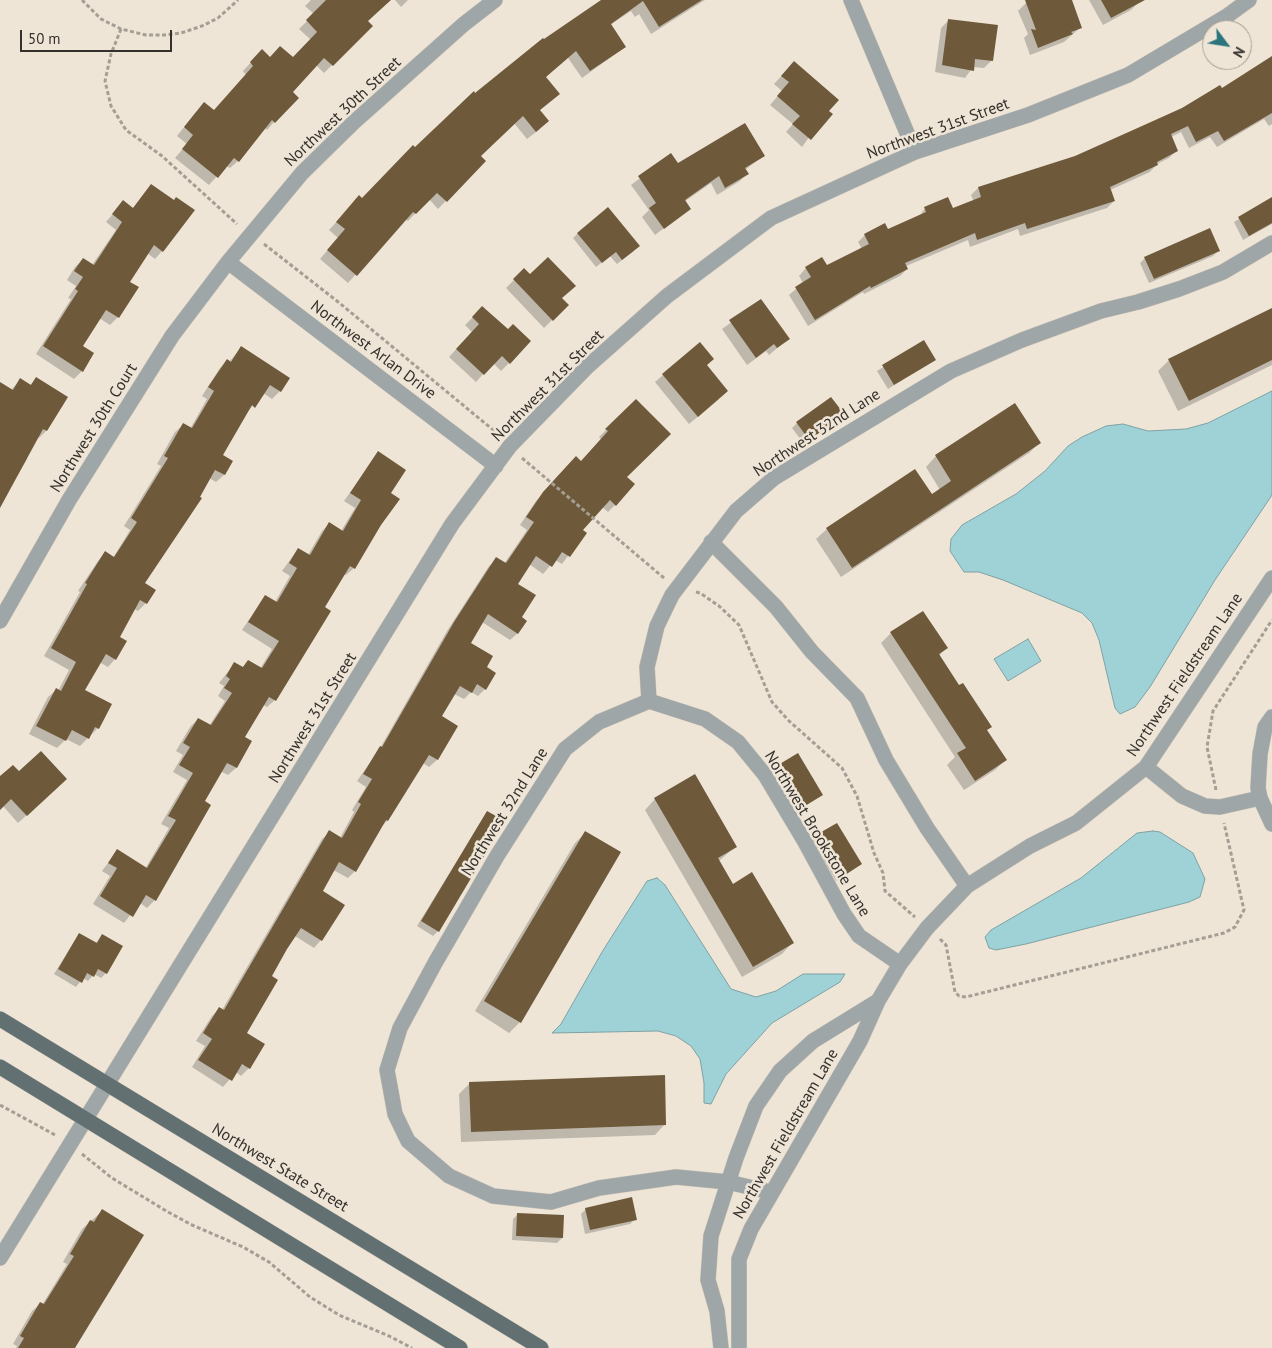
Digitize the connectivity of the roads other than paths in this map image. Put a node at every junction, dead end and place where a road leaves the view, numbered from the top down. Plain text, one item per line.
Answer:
1 (495, 0) edge
2 (851, 0) edge
3 (1249, 0) edge
4 (915, 152) junction
5 (1272, 243) edge
6 (228, 262) junction
7 (496, 466) junction
8 (710, 542) junction
9 (1272, 578) edge
10 (0, 621) edge
11 (649, 701) junction
12 (1272, 717) edge
13 (1146, 767) junction
14 (1260, 798) junction
15 (1272, 824) edge
16 (967, 886) junction
17 (900, 964) junction
18 (878, 1001) junction
19 (0, 1019) edge
20 (0, 1067) edge
21 (107, 1084) junction
22 (85, 1118) junction
23 (728, 1182) junction
24 (770, 1192) junction
25 (0, 1258) edge
26 (460, 1348) edge
27 (541, 1348) edge
28 (721, 1348) edge
29 (739, 1348) edge

1 - 6 street, Northwest 30th Street
2 - 4 street
3 - 4 street, Northwest 31st Street
4 - 7 street, Northwest 31st Street
5 - 8 street, Northwest 32nd Lane
6 - 7 street, Northwest Arlan Drive
6 - 10 street, Northwest 30th Court
7 - 21 street, Northwest 31st Street
8 - 11 street, Northwest 32nd Lane
8 - 16 street
9 - 13 street, Northwest Fieldstream Lane
11 - 17 street, Northwest Brookstone Lane
11 - 23 street, Northwest 32nd Lane
12 - 14 street
13 - 14 street
13 - 16 street, Northwest Fieldstream Lane
14 - 15 street
16 - 17 street, Northwest Fieldstream Lane
17 - 18 street, Northwest Fieldstream Lane
18 - 23 street, Northwest Fieldstream Lane
18 - 24 street, Northwest Fieldstream Lane
19 - 21 main road, Northwest State Street
20 - 22 main road
21 - 22 street, Northwest 31st Street
21 - 27 main road, Northwest State Street
22 - 25 street, Northwest 31st Street
22 - 26 main road
23 - 24 street
23 - 28 street, Northwest Fieldstream Lane
24 - 29 street, Northwest Fieldstream Lane

